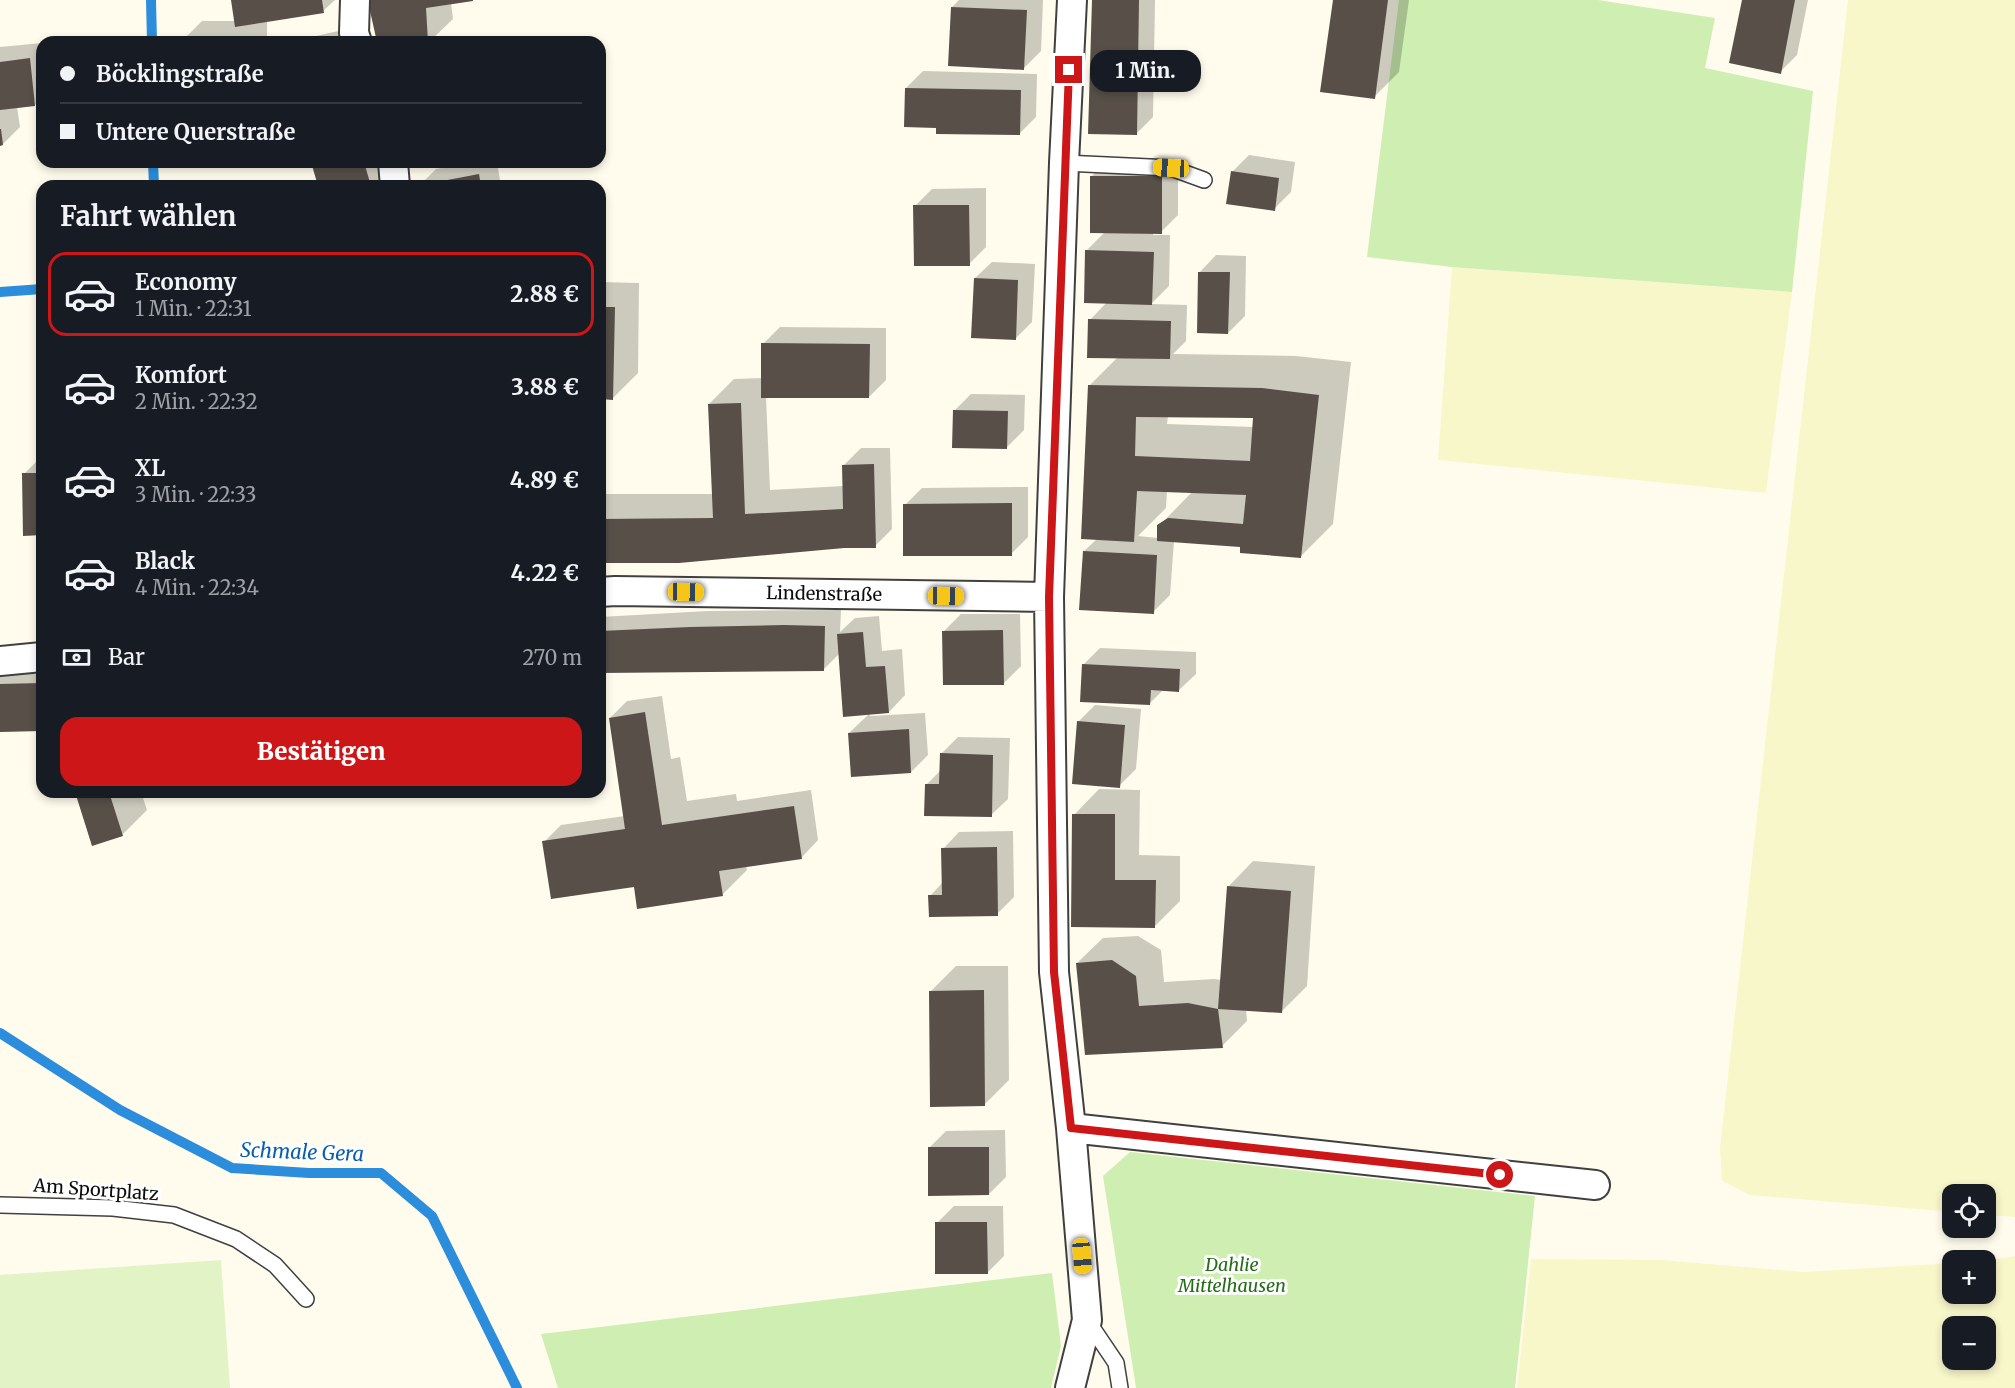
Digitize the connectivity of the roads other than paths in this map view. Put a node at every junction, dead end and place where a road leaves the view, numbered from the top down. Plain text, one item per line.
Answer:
1 (355, 0) edge
2 (1072, 0) edge
3 (355, 36) edge
4 (1064, 163) junction
5 (1204, 180) dead end
6 (606, 592) edge
7 (1049, 597) junction
8 (36, 657) edge
9 (0, 660) edge
10 (1071, 1128) junction
11 (1595, 1185) dead end
12 (0, 1205) edge
13 (306, 1299) dead end
14 (1088, 1320) junction
15 (1070, 1388) edge
16 (1120, 1388) edge

1 - 3 street
2 - 4 street
4 - 5 lane
4 - 7 street
6 - 7 street, Lindenstraße
7 - 10 street
8 - 9 street
10 - 11 street
10 - 14 street
12 - 13 lane, Am Sportplatz
14 - 15 street
14 - 16 lane

